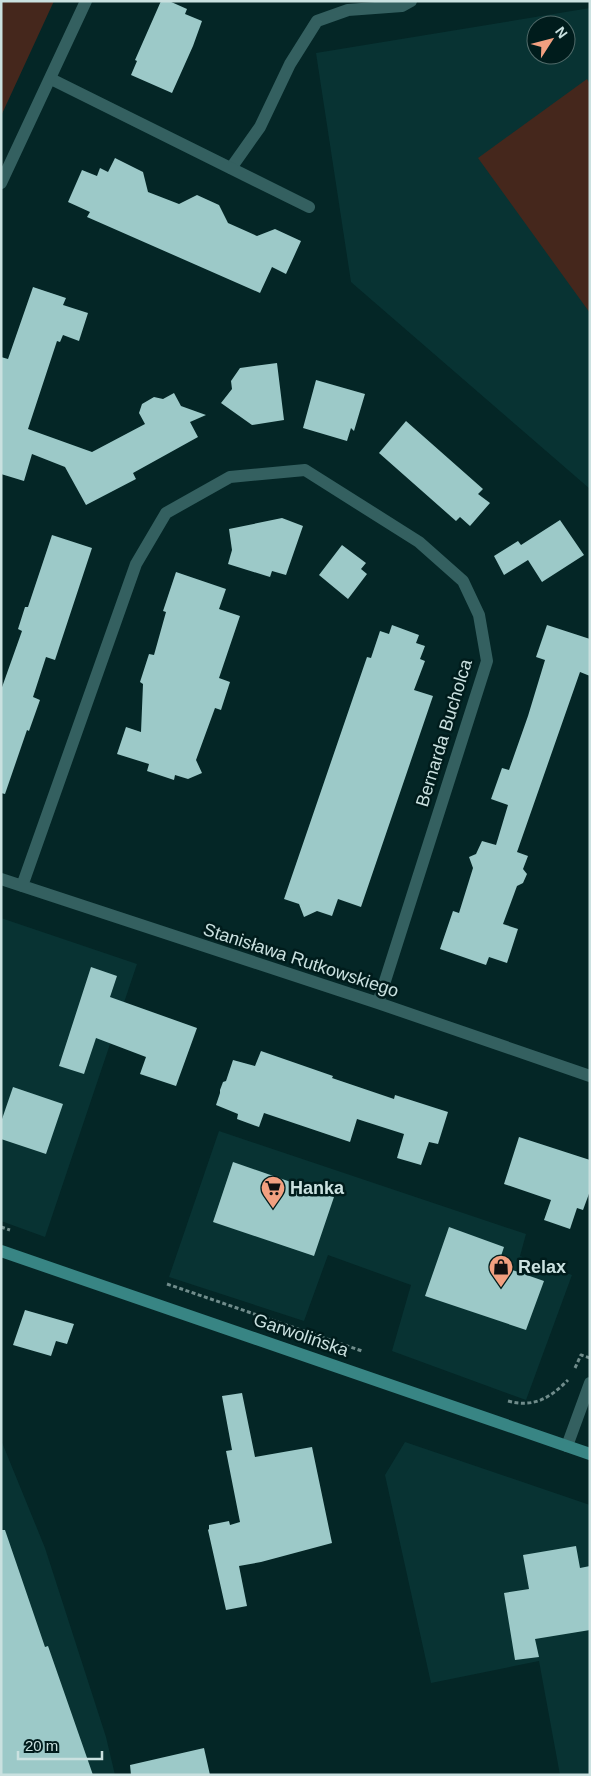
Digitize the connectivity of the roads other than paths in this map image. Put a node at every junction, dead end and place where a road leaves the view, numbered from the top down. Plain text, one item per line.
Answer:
1 (86, 1) edge
2 (411, 1) edge
3 (51, 79) junction
4 (231, 168) junction
5 (1, 183) edge
6 (309, 206) dead end
7 (1, 879) edge
8 (22, 886) junction
9 (378, 1003) junction
10 (590, 1076) edge
11 (1, 1251) edge
12 (590, 1383) edge
13 (568, 1446) junction
14 (590, 1454) edge

1 - 3 street
2 - 4 street
3 - 4 street
3 - 5 street
4 - 6 street
7 - 8 street, Stanisława Rutkowskiego
8 - 9 street, Stanisława Rutkowskiego
8 - 9 street, Bernarda Bucholca
9 - 10 street, Stanisława Rutkowskiego
11 - 13 main road, Garwolińska
12 - 13 street
13 - 14 main road, Garwolińska

